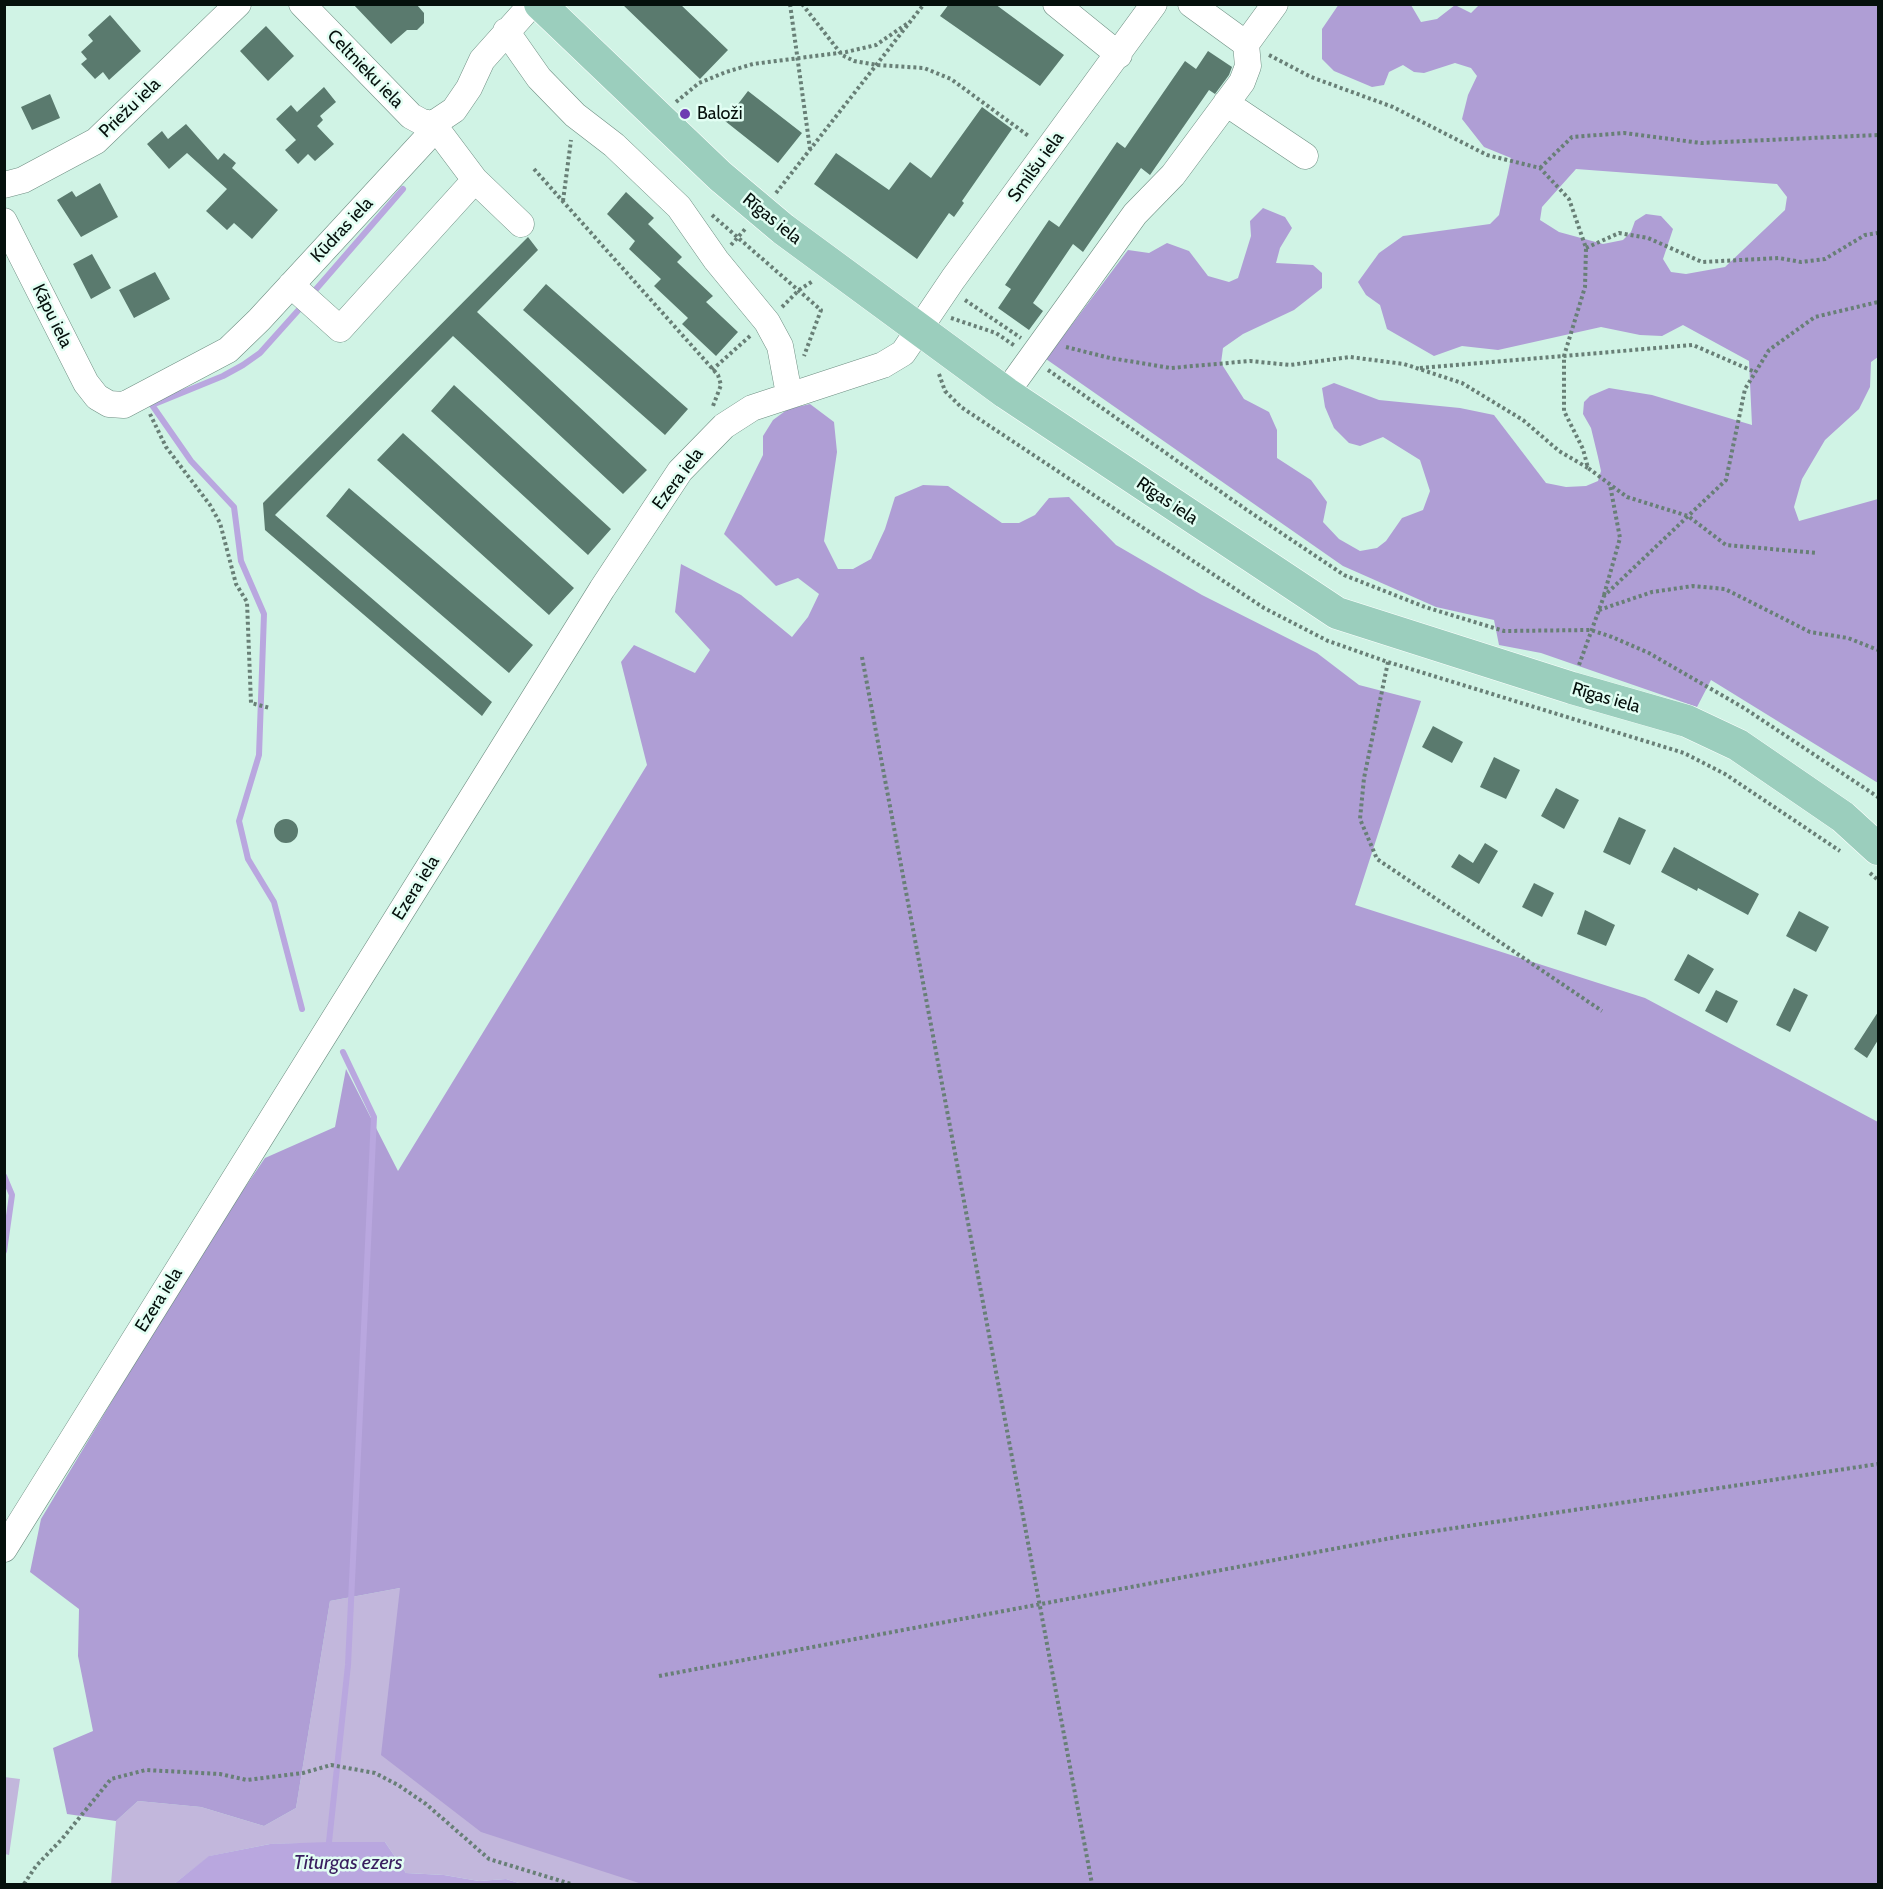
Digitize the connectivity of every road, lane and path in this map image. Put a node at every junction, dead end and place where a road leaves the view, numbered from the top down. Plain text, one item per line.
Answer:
1 (238, 4) edge
2 (302, 4) edge
3 (532, 4) edge
4 (540, 4) edge
5 (790, 4) edge
6 (802, 4) edge
7 (924, 4) edge
8 (1056, 4) edge
9 (1154, 4) edge
10 (1191, 4) edge
11 (1275, 4) edge
12 (911, 21) junction
13 (506, 31) junction
14 (1246, 44) junction
15 (840, 52) junction
16 (1119, 55) junction
17 (798, 58) junction
18 (877, 65) junction
19 (667, 97) dead end
20 (1226, 103) junction
21 (674, 104) junction
22 (680, 109) dead end
23 (575, 115) junction
24 (433, 124) junction
25 (1878, 135) edge
26 (810, 151) junction
27 (1047, 151) junction
28 (1305, 156) dead end
29 (1540, 168) junction
30 (534, 170) dead end
31 (475, 180) junction
32 (4, 185) edge
33 (768, 185) dead end
34 (777, 192) junction
35 (786, 199) dead end
36 (562, 202) junction
37 (4, 221) edge
38 (521, 224) dead end
39 (1878, 233) edge
40 (1586, 248) junction
41 (291, 285) junction
42 (1878, 302) edge
43 (933, 308) junction
44 (1036, 349) junction
45 (1564, 356) junction
46 (1416, 368) junction
47 (1755, 372) junction
48 (1006, 393) junction
49 (789, 394) junction
50 (142, 396) junction
51 (109, 404) joint
52 (709, 413) dead end
53 (1588, 468) junction
54 (1610, 485) junction
55 (1688, 516) junction
56 (1817, 553) dead end
57 (1604, 596) junction
58 (1598, 610) junction
59 (1591, 630) junction
60 (1878, 650) edge
61 (862, 657) dead end
62 (1388, 662) dead end
63 (1572, 688) junction
64 (270, 708) dead end
65 (1878, 796) edge
66 (1878, 849) edge
67 (1602, 1011) dead end
68 (1878, 1464) edge
69 (4, 1549) edge
70 (1041, 1604) junction
71 (659, 1676) dead end
72 (24, 1884) edge
73 (571, 1884) edge
74 (1092, 1884) edge

1 - 32 street, Priežu iela
2 - 24 street, Celtnieku iela
3 - 13 street, Kūdras iela
4 - 43 main road, Rīgas iela
5 - 17 path
6 - 15 path
7 - 12 path
8 - 16 street
9 - 16 street, Smilšu iela
10 - 14 street
11 - 14 street
12 - 15 path
12 - 18 path
13 - 23 street
13 - 24 street, Kūdras iela
14 - 20 street
14 - 29 path
15 - 17 path
15 - 18 path
16 - 27 street, Smilšu iela
17 - 21 path
17 - 26 path
18 - 26 path
18 - 27 path
19 - 21 path
20 - 28 street
20 - 44 street
21 - 22 path
23 - 36 path
23 - 49 street
24 - 31 street
24 - 41 street, Kūdras iela
25 - 29 path
26 - 34 path
27 - 43 street, Smilšu iela
29 - 40 path
30 - 36 path
31 - 38 street
31 - 41 street
33 - 34 path
34 - 35 path
36 - 52 path
37 - 51 street, Kāpu iela
39 - 40 path
40 - 45 path
41 - 50 street, Kūdras iela
42 - 47 path
43 - 44 path
43 - 44 path
43 - 48 main road, Rīgas iela
43 - 49 street, Ezera iela
44 - 46 path
44 - 48 street
44 - 59 path
45 - 46 path
45 - 47 path
45 - 53 path
46 - 53 path
47 - 55 path
48 - 63 main road, Rīgas iela
49 - 69 street, Ezera iela
50 - 51 street, Kūdras iela
50 - 64 path
53 - 54 path
54 - 55 path
54 - 57 path
55 - 56 path
55 - 57 path
57 - 58 path
58 - 59 path
58 - 60 path
59 - 63 path
59 - 65 path
61 - 70 path
62 - 67 path
63 - 66 main road, Rīgas iela
68 - 70 path
70 - 71 path
70 - 74 path
72 - 73 path

